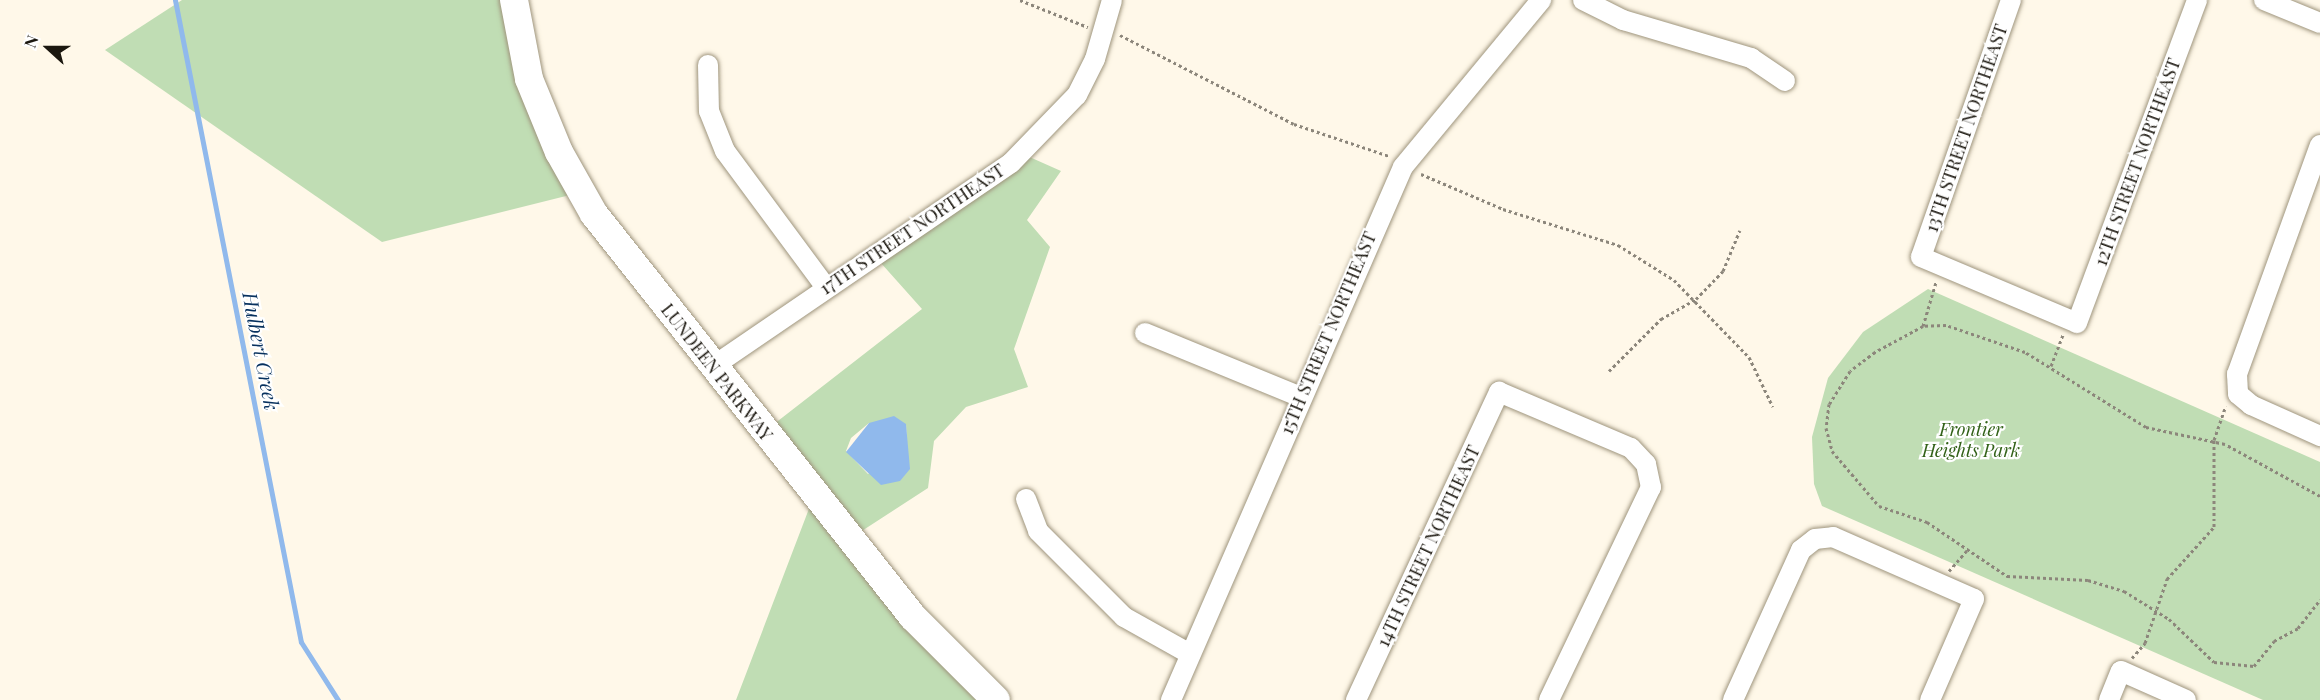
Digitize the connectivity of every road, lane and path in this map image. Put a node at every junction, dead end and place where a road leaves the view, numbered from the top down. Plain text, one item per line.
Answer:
1 (514, 0) edge
2 (1112, 0) edge
3 (1541, 0) edge
4 (1583, 0) edge
5 (2011, 0) edge
6 (2197, 0) edge
7 (2264, 0) edge
8 (2320, 23) edge
9 (708, 65) dead end
10 (1785, 81) dead end
11 (2320, 145) edge
12 (1740, 230) dead end
13 (1943, 266) junction
14 (825, 286) junction
15 (2077, 323) junction
16 (1923, 326) junction
17 (1145, 333) dead end
18 (2051, 366) junction
19 (712, 367) junction
20 (1609, 371) dead end
21 (2238, 394) junction
22 (1300, 397) junction
23 (2320, 436) edge
24 (2214, 440) junction
25 (2320, 496) edge
26 (1026, 499) dead end
27 (1967, 550) junction
28 (1944, 586) junction
29 (2320, 600) edge
30 (2156, 609) junction
31 (1190, 654) junction
32 (2121, 671) junction
33 (996, 700) edge
34 (1171, 700) edge
35 (1356, 700) edge
36 (1549, 700) edge
37 (1733, 700) edge
38 (1930, 700) edge
39 (2109, 700) edge
40 (2186, 700) edge

1 - 19 main road, LUNDEEN PARKWAY
2 - 14 street, 17TH STREET NORTHEAST
3 - 22 street, 15TH STREET NORTHEAST
4 - 10 street
5 - 13 street, 13TH STREET NORTHEAST
6 - 15 street, 12TH STREET NORTHEAST
7 - 8 street
9 - 14 street
11 - 21 street
12 - 20 path
13 - 15 street
13 - 16 path
14 - 19 street, 17TH STREET NORTHEAST
15 - 18 path
16 - 18 path
16 - 27 path
17 - 22 street
18 - 24 path
19 - 33 main road, LUNDEEN PARKWAY
21 - 23 street
21 - 24 path
22 - 31 street, 15TH STREET NORTHEAST
24 - 25 path
24 - 30 path
26 - 31 street
27 - 28 path
27 - 30 path
28 - 37 street
28 - 38 street
29 - 30 path
30 - 32 path
31 - 34 street, 15TH STREET NORTHEAST
32 - 39 street
32 - 40 street
35 - 36 street, 14TH STREET NORTHEAST

